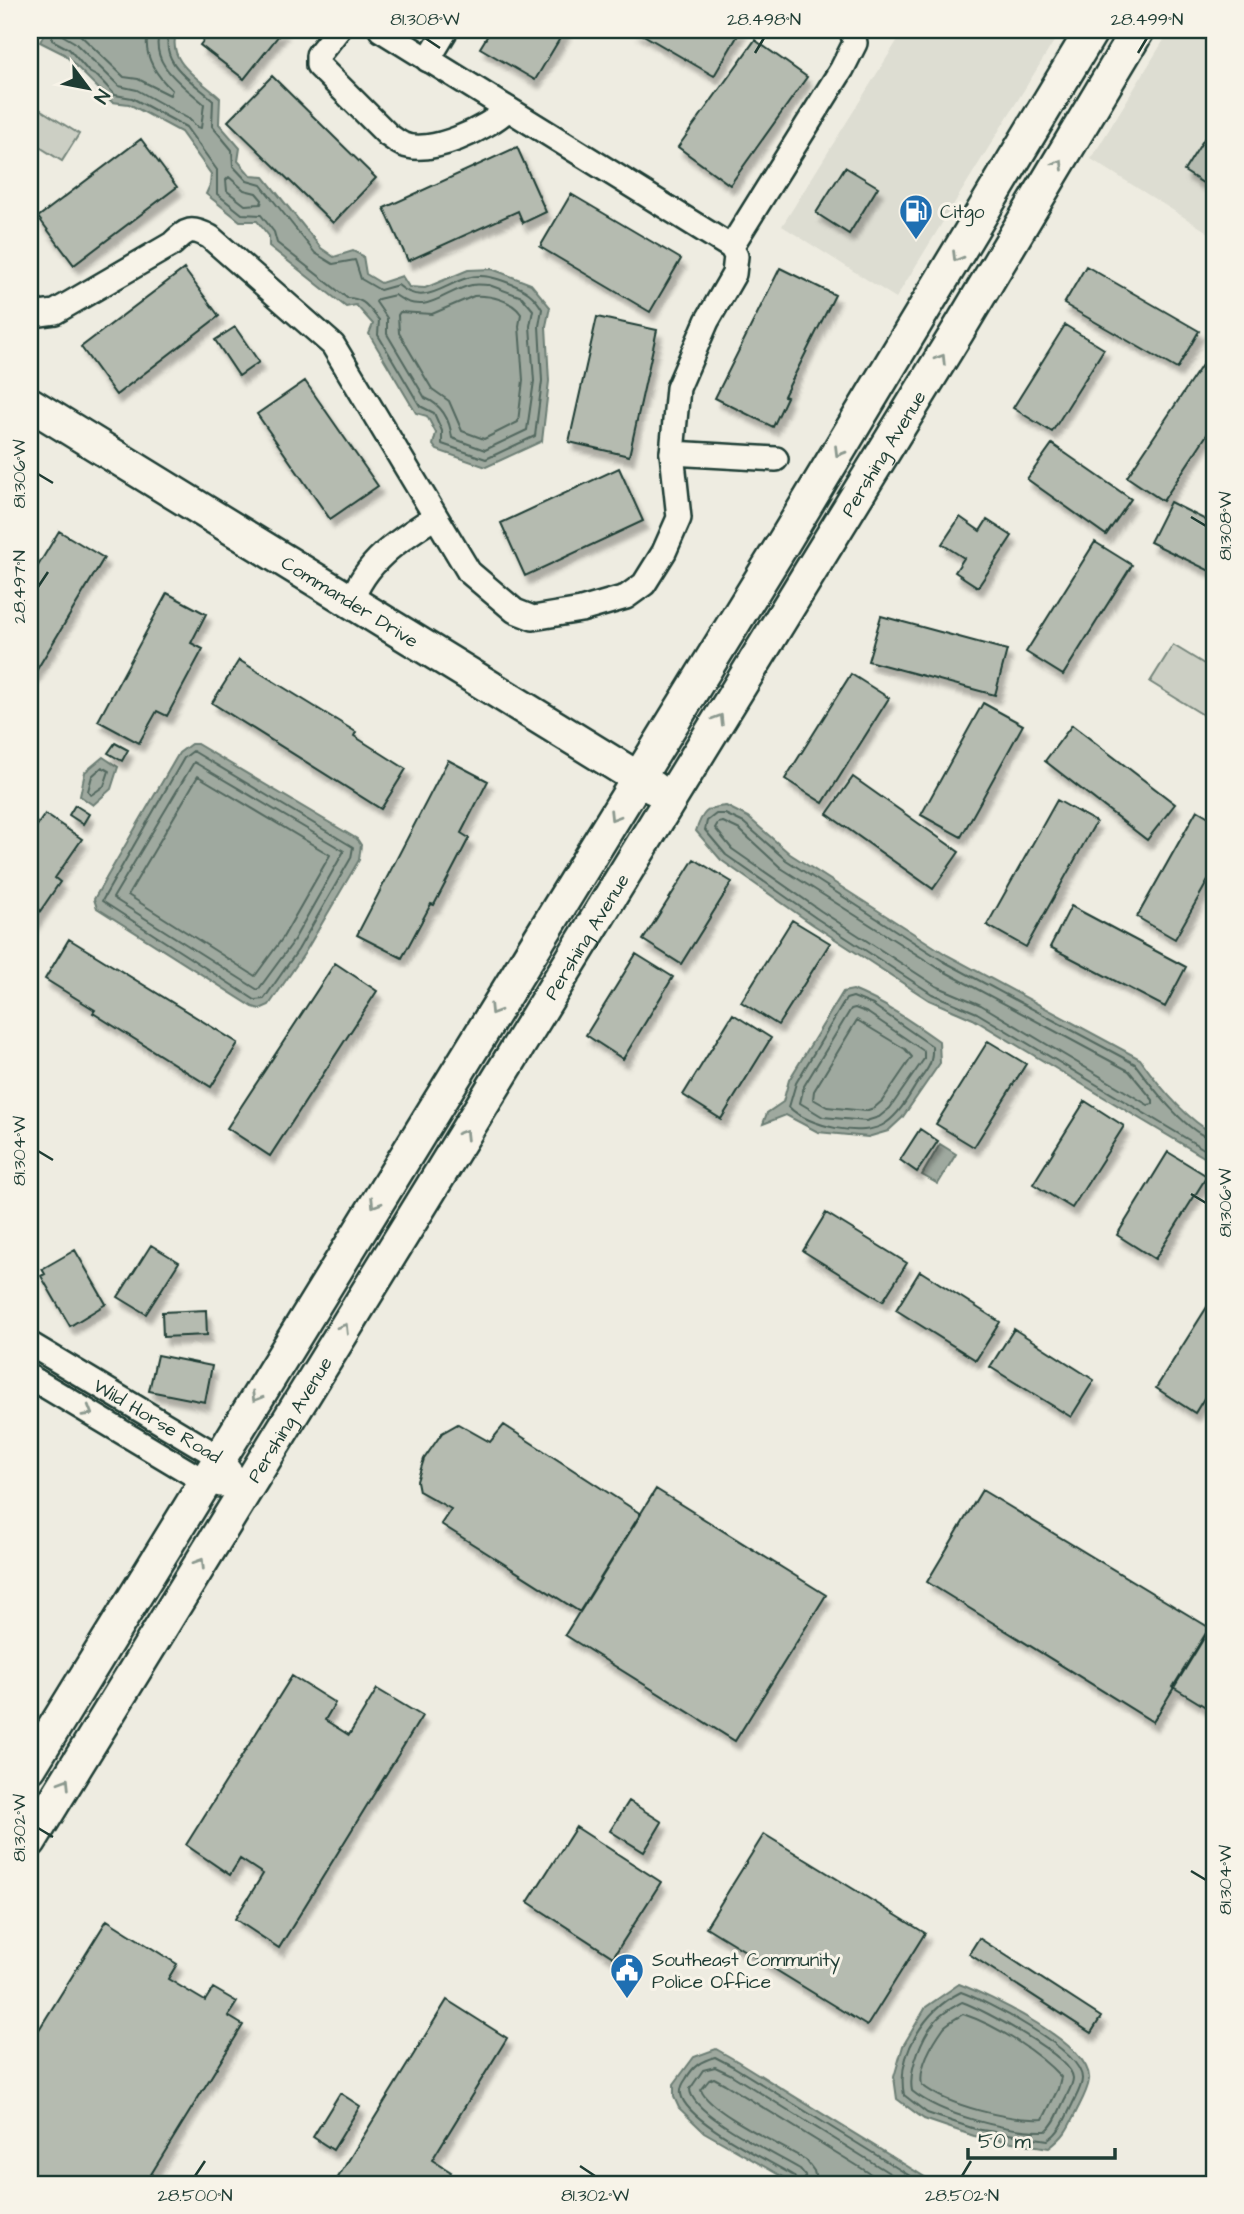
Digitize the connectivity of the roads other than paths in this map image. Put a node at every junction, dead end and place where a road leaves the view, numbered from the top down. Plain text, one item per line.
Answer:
1 (338, 30) edge
2 (381, 30) edge
3 (446, 30) edge
4 (852, 30) edge
5 (1092, 30) edge
6 (1138, 30) edge
7 (428, 60) junction
8 (508, 109) junction
9 (731, 247) junction
10 (30, 308) edge
11 (30, 404) edge
12 (672, 453) junction
13 (776, 459) dead end
14 (435, 517) junction
15 (351, 603) junction
16 (663, 737) junction
17 (694, 759) junction
18 (637, 778) junction
19 (670, 798) junction
20 (30, 1344) edge
21 (30, 1377) edge
22 (212, 1469) junction
23 (244, 1491) junction
24 (30, 1767) edge
25 (30, 1841) edge

1 - 8 street
2 - 7 street
3 - 7 street
4 - 9 street
5 -> 16 street, Pershing Avenue
17 -> 6 street, Pershing Avenue
7 - 8 street
8 - 9 street
9 - 12 street
10 - 14 street
11 - 15 street, Commander Drive
12 - 13 street
12 - 14 street
14 - 15 street
15 - 18 street, Commander Drive
16 - 17 street
16 - 18 street, Pershing Avenue
17 - 19 street, Pershing Avenue
18 - 19 street, Commander Drive
18 -> 22 street, Pershing Avenue
23 -> 19 street, Pershing Avenue
20 - 22 street, Wild Horse Road
21 -> 22 street, Wild Horse Road
22 - 23 street, Wild Horse Road
22 - 24 street, Pershing Avenue
25 -> 23 street, Pershing Avenue

